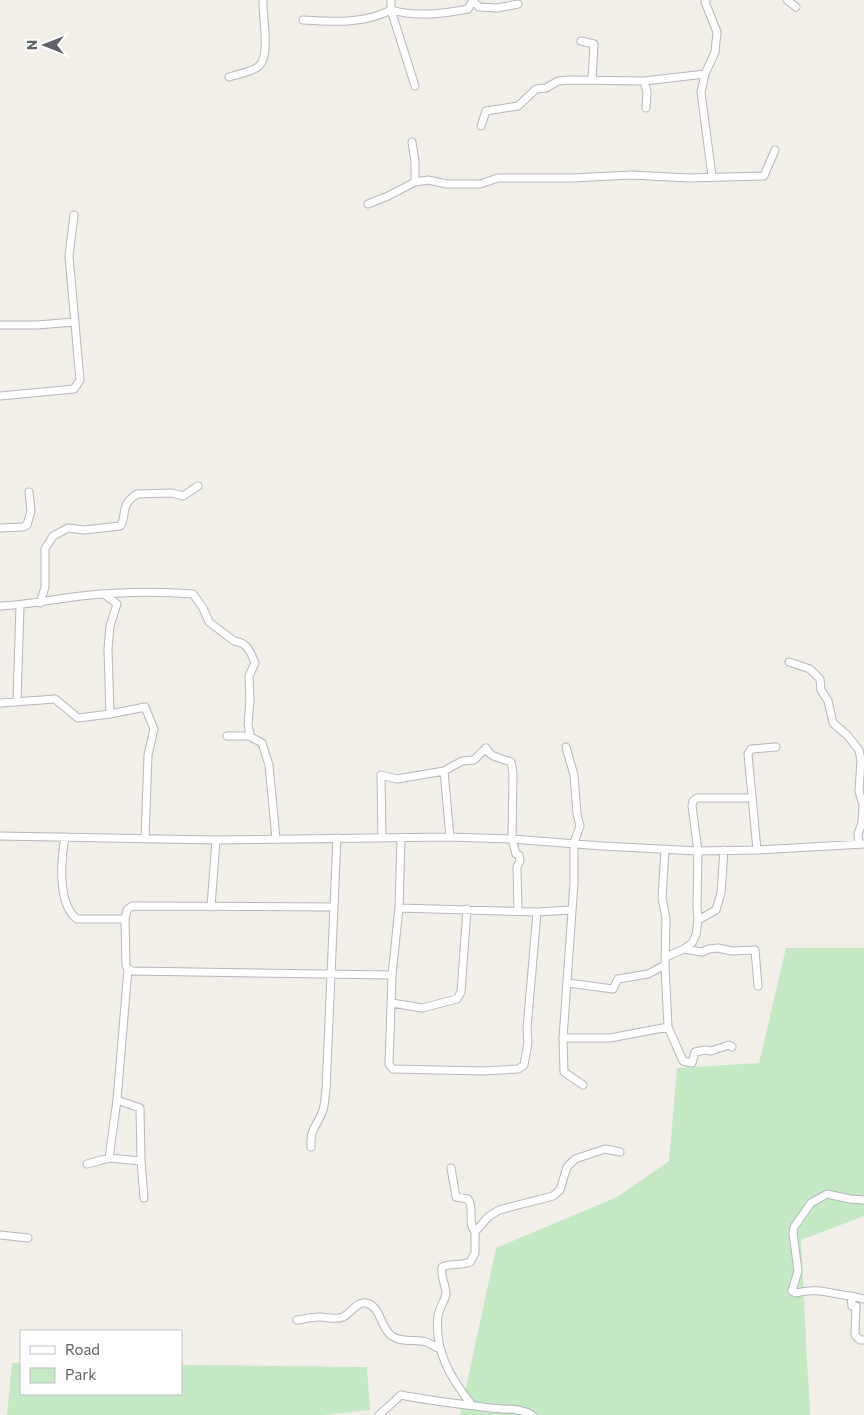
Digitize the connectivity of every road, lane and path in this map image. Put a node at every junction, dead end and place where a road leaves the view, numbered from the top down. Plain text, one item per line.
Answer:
1 (263, 0) edge
2 (391, 0) edge
3 (706, 0) edge
4 (787, 0) edge
5 (473, 1) edge
6 (518, 4) dead end
7 (796, 7) dead end
8 (391, 10) junction
9 (303, 20) dead end
10 (581, 41) dead end
11 (704, 74) junction
12 (229, 77) dead end
13 (592, 80) junction
14 (644, 81) junction
15 (415, 86) dead end
16 (646, 108) dead end
17 (481, 126) dead end
18 (412, 142) dead end
19 (775, 150) dead end
20 (712, 176) junction
21 (415, 182) junction
22 (368, 204) dead end
23 (74, 216) dead end
24 (74, 322) junction
25 (0, 325) edge
26 (0, 396) edge
27 (198, 486) dead end
28 (29, 492) dead end
29 (0, 528) edge
30 (104, 594) junction
31 (40, 603) junction
32 (0, 606) edge
33 (20, 606) junction
34 (789, 662) dead end
35 (17, 702) junction
36 (0, 703) edge
37 (110, 714) junction
38 (227, 736) dead end
39 (249, 736) junction
40 (566, 747) dead end
41 (776, 747) dead end
42 (444, 770) junction
43 (752, 798) junction
44 (0, 836) edge
45 (65, 837) junction
46 (450, 837) junction
47 (337, 838) junction
48 (382, 838) junction
49 (401, 838) junction
50 (145, 839) junction
51 (276, 839) junction
52 (512, 839) junction
53 (216, 840) junction
54 (574, 843) junction
55 (861, 844) edge
56 (665, 849) junction
57 (724, 850) junction
58 (757, 850) junction
59 (698, 851) junction
60 (211, 907) junction
61 (334, 907) junction
62 (399, 908) junction
63 (467, 909) junction
64 (572, 910) junction
65 (518, 912) junction
66 (537, 912) junction
67 (125, 920) junction
68 (698, 920) junction
69 (684, 949) junction
70 (666, 957) junction
71 (665, 965) junction
72 (128, 969) junction
73 (330, 973) junction
74 (392, 975) junction
75 (568, 983) junction
76 (758, 986) dead end
77 (392, 1003) junction
78 (668, 1027) junction
79 (563, 1038) junction
80 (732, 1047) dead end
81 (583, 1085) dead end
82 (117, 1100) junction
83 (311, 1148) dead end
84 (620, 1152) dead end
85 (109, 1158) junction
86 (141, 1161) junction
87 (87, 1164) dead end
88 (451, 1168) dead end
89 (144, 1198) dead end
90 (864, 1200) edge
91 (475, 1232) junction
92 (0, 1235) edge
93 (28, 1238) dead end
94 (852, 1296) junction
95 (864, 1299) edge
96 (297, 1320) dead end
97 (864, 1340) edge
98 (440, 1350) junction
99 (472, 1405) junction
100 (379, 1415) edge
101 (532, 1415) edge

1 - 12 street
2 - 8 street
3 - 11 street
4 - 7 street
5 - 6 street
5 - 8 street
8 - 9 street
8 - 15 street
10 - 13 street
11 - 14 street
11 - 20 street
13 - 14 street
13 - 17 street
14 - 16 street
18 - 21 street
19 - 20 street
20 - 21 street
21 - 22 street
23 - 24 street
24 - 25 street
24 - 26 street
27 - 31 street
28 - 29 street
30 - 31 street
30 - 37 street
30 - 39 street
31 - 33 street
32 - 33 street
33 - 35 street
34 - 55 street
35 - 36 street
35 - 37 street
37 - 50 street
38 - 39 street
39 - 51 street
40 - 54 street
41 - 43 street
42 - 46 street
42 - 48 street
42 - 52 street
43 - 58 street
43 - 59 street
44 - 45 street
45 - 50 street
45 - 67 street
46 - 49 street
46 - 52 street
47 - 48 street
47 - 51 street
47 - 61 street
48 - 49 street
49 - 62 street
50 - 53 street
51 - 53 street
52 - 54 street
52 - 65 street
53 - 60 street
54 - 56 street
54 - 64 street
55 - 58 street
56 - 59 street
56 - 70 street
57 - 58 street
57 - 59 street
57 - 68 street
59 - 68 street
60 - 61 street
60 - 67 street
61 - 73 street
62 - 63 street
62 - 74 street
63 - 65 street
63 - 77 street
64 - 66 street
64 - 75 street
65 - 66 street
66 - 77 street
67 - 72 street
68 - 69 street
69 - 70 street
69 - 76 street
70 - 71 street
71 - 75 street
71 - 78 street
72 - 73 street
72 - 82 street
73 - 74 street
73 - 83 street
74 - 77 street
75 - 79 street
78 - 79 street
78 - 80 street
79 - 81 street
82 - 85 street
82 - 86 street
84 - 91 street
85 - 86 street
85 - 87 street
86 - 89 street
88 - 91 street
90 - 94 street
91 - 98 street
92 - 93 street
94 - 95 street
94 - 97 street
96 - 98 street
98 - 99 street
99 - 100 street
99 - 101 street

